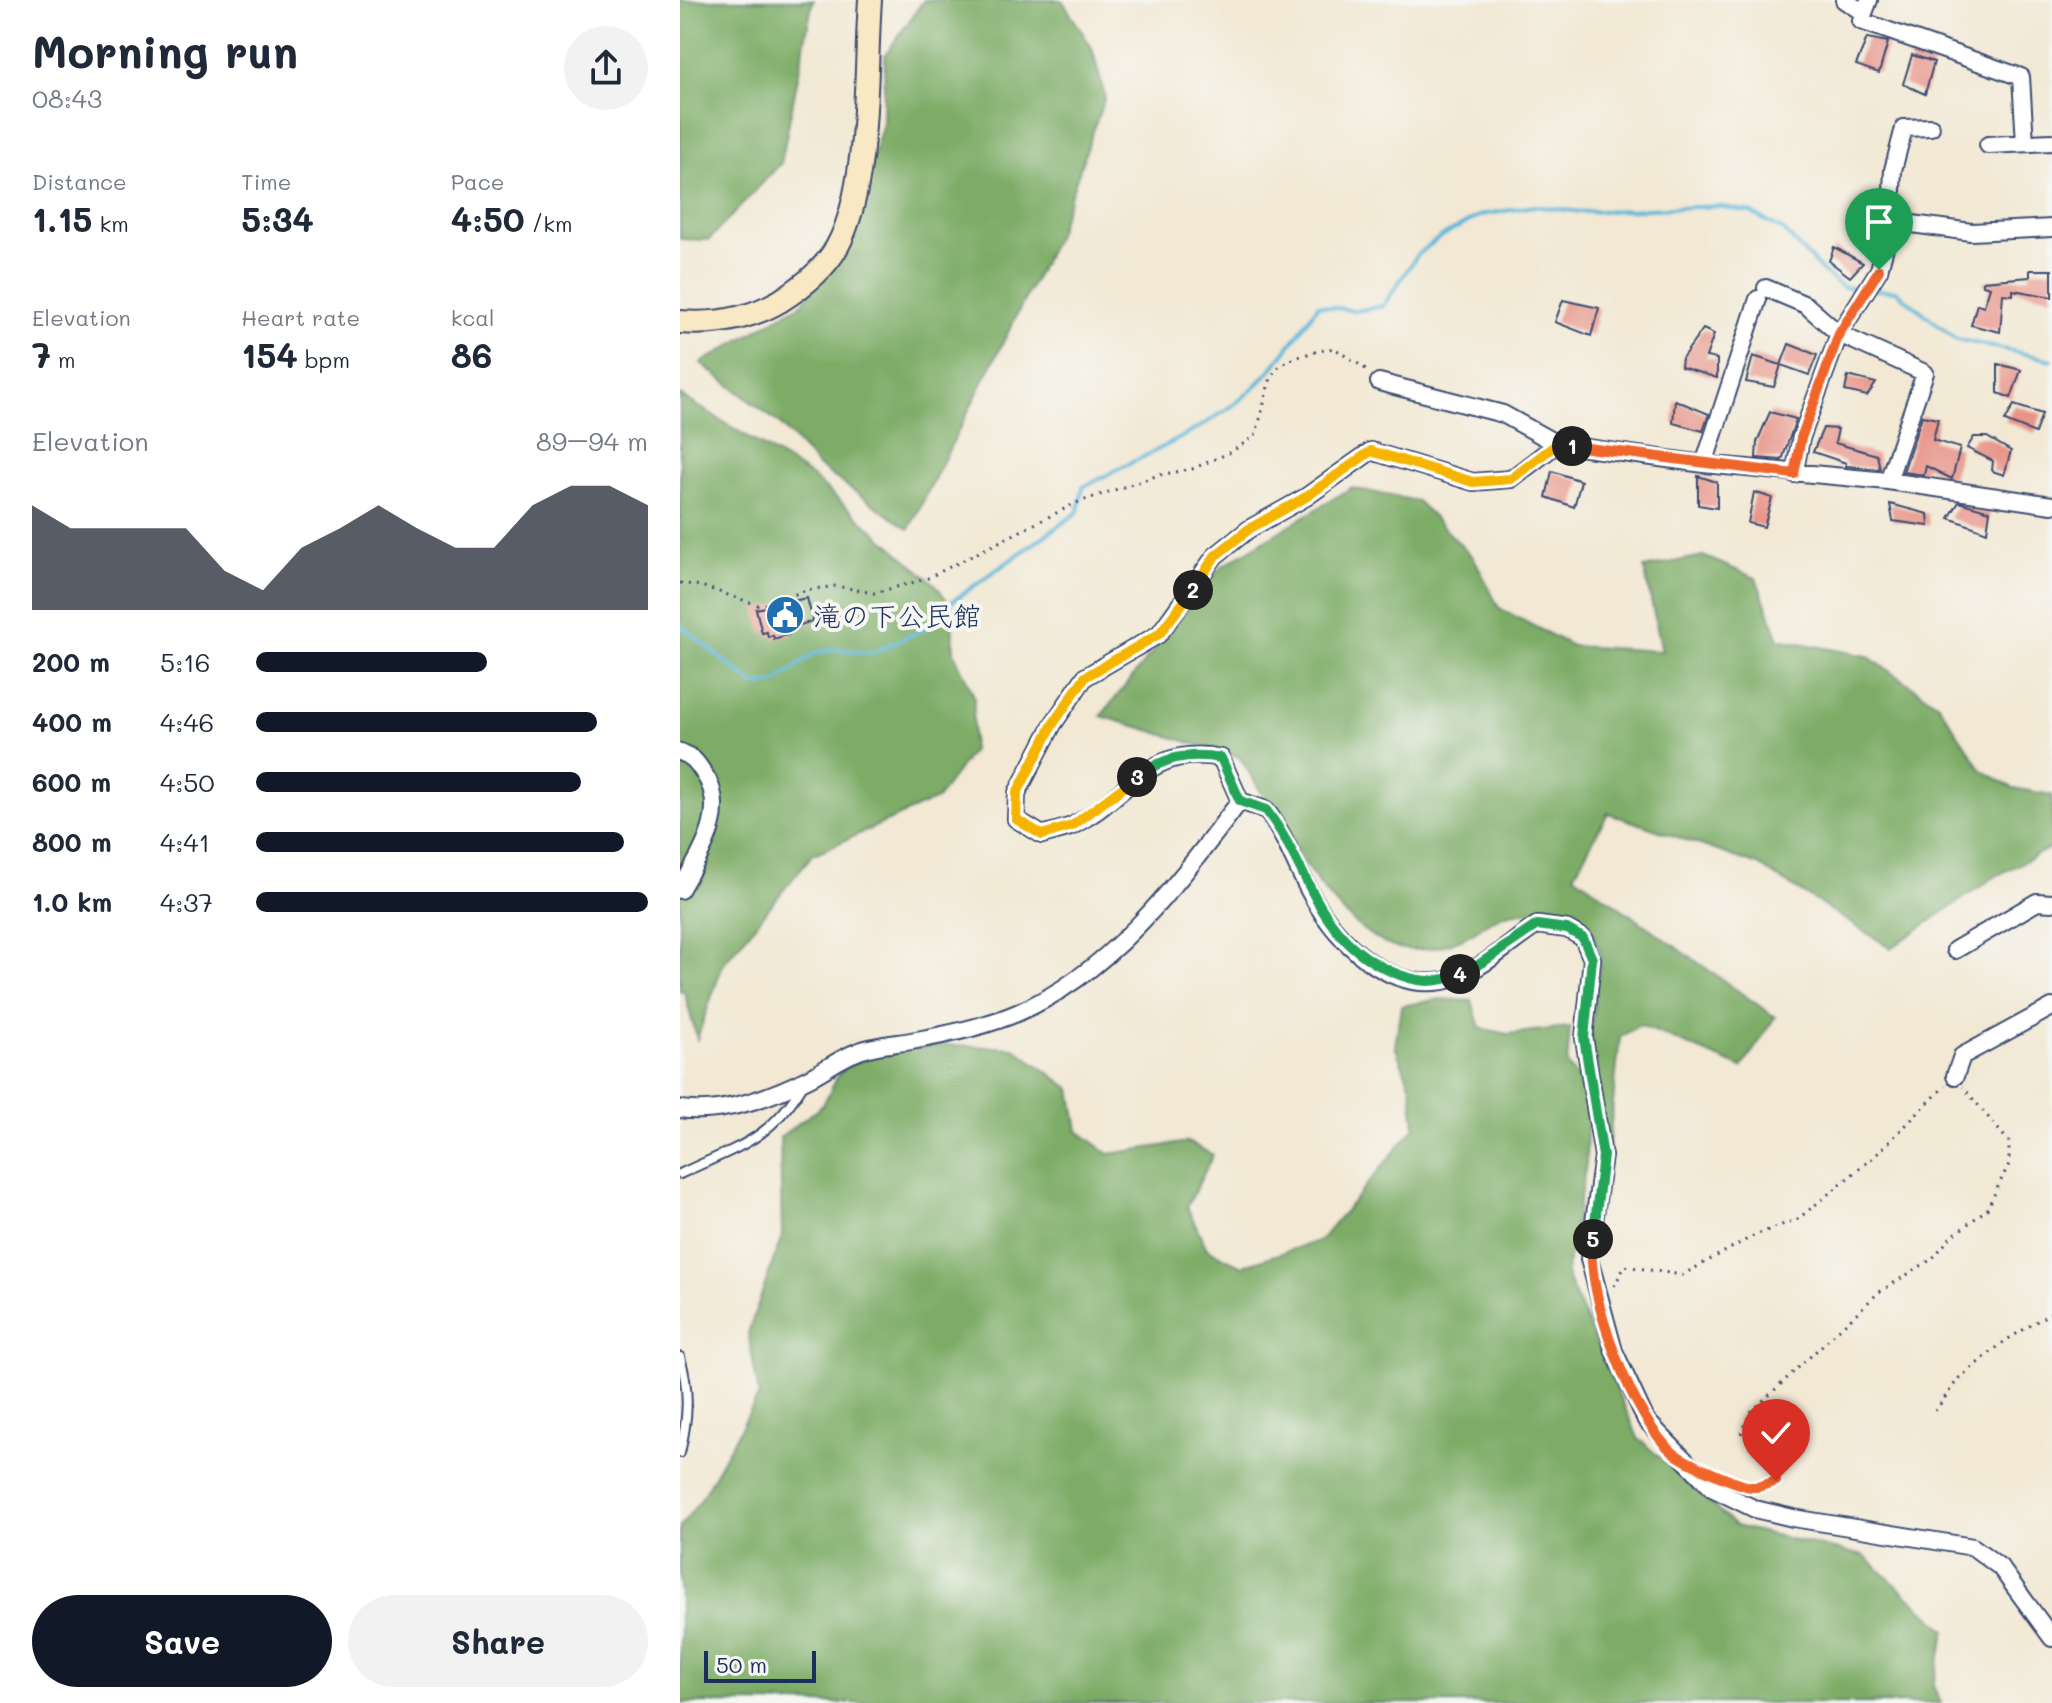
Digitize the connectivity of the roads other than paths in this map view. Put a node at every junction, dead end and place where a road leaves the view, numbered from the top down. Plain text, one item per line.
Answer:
1 (870, 0) edge
2 (1844, 0) edge
3 (1867, 6) edge
4 (1931, 127) dead end
5 (2052, 142) edge
6 (2025, 143) junction
7 (1988, 145) dead end
8 (1890, 221) junction
9 (2052, 228) edge
10 (680, 322) edge
11 (1839, 334) junction
12 (1379, 382) road end
13 (1557, 444) junction
14 (1704, 464) junction
15 (1794, 474) junction
16 (1888, 481) junction
17 (2052, 505) edge
18 (680, 752) edge
19 (1240, 801) junction
20 (680, 890) edge
21 (2052, 903) edge
22 (1955, 950) dead end
23 (2052, 1007) edge
24 (1955, 1076) road end
25 (806, 1080) junction
26 (680, 1109) edge
27 (680, 1174) edge
28 (680, 1357) edge
29 (680, 1453) edge
30 (2052, 1638) edge

1 - 10 street
2 - 3 street
3 - 6 street
4 - 8 street
5 - 6 street
6 - 7 street
8 - 9 street
8 - 11 street
11 - 14 street
11 - 15 street
11 - 16 street
12 - 13 street
13 - 14 street
13 - 19 street
14 - 15 street
15 - 16 street
16 - 17 street
18 - 20 street
19 - 25 street
19 - 30 street
21 - 22 street
23 - 24 street
25 - 26 street
25 - 27 lane
28 - 29 lane

